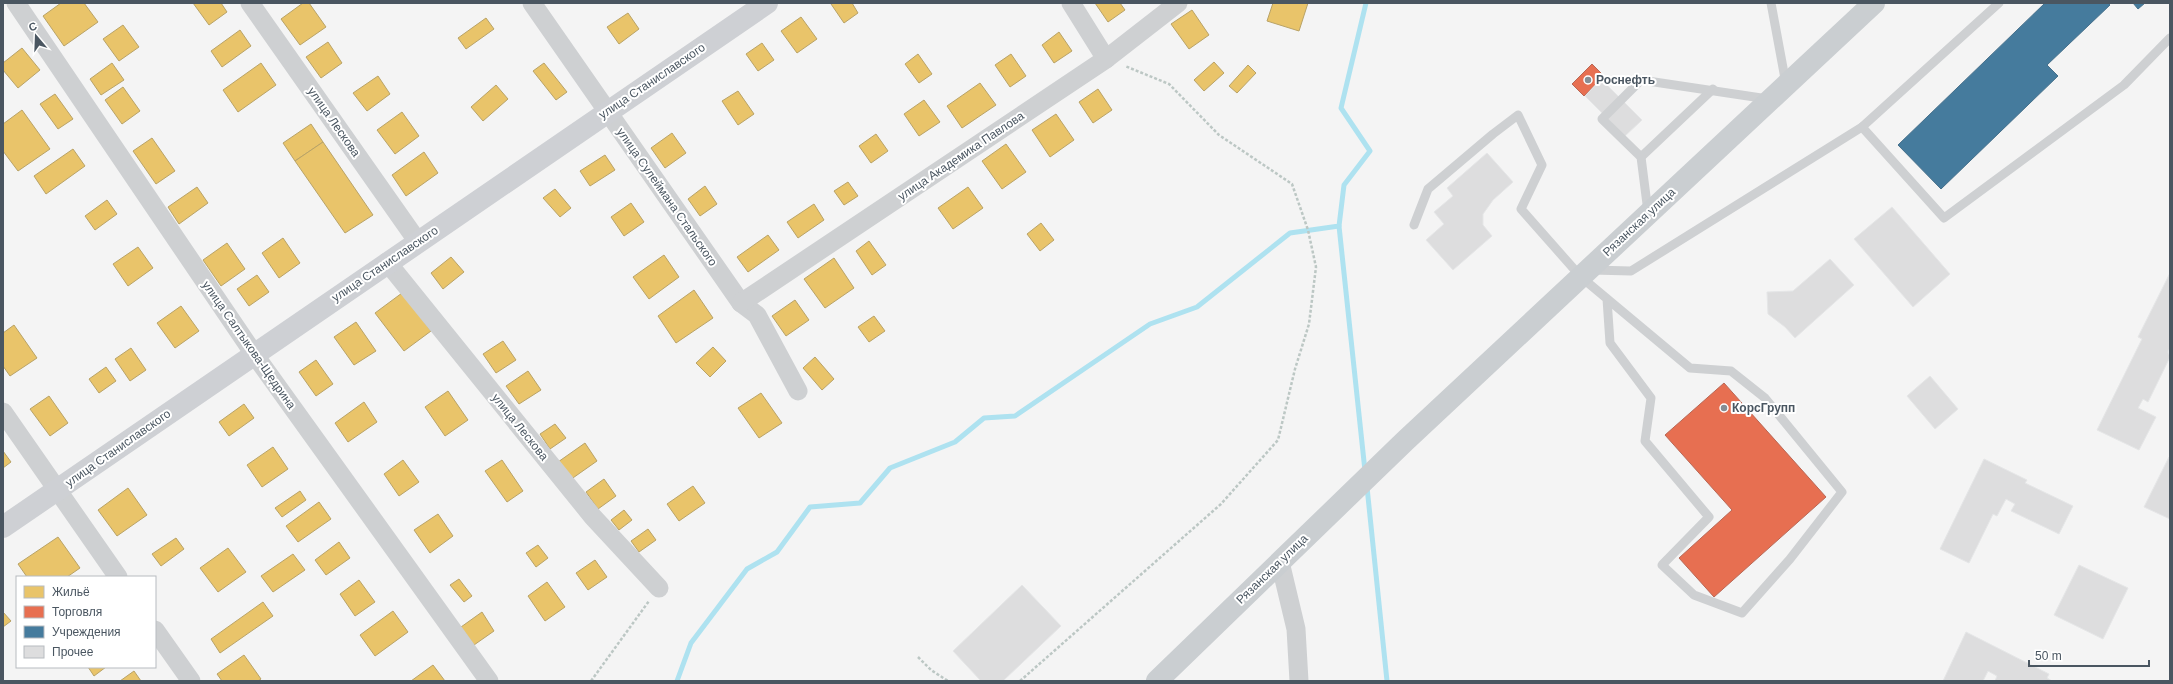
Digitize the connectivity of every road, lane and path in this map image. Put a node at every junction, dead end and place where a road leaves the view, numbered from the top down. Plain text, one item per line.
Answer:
1 (16, 3) edge
2 (250, 3) edge
3 (532, 3) edge
4 (767, 3) edge
5 (1071, 3) edge
6 (1178, 3) edge
7 (1771, 3) edge
8 (1874, 3) edge
9 (1999, 3) edge
10 (3, 12) edge
11 (2170, 38) edge
12 (1106, 59) junction
13 (1713, 89) junction
14 (1779, 93) junction
15 (607, 111) junction
16 (1862, 127) junction
17 (1641, 157) junction
18 (1649, 213) junction
19 (1414, 225) dead end
20 (418, 242) junction
21 (387, 262) junction
22 (1585, 273) junction
23 (1607, 299) junction
24 (741, 303) junction
25 (254, 354) junction
26 (798, 391) dead end
27 (3, 412) edge
28 (57, 490) junction
29 (3, 527) edge
30 (1280, 562) junction
31 (117, 576) edge
32 (659, 588) joint
33 (156, 631) edge
34 (918, 657) dead end
35 (191, 681) edge
36 (489, 681) edge
37 (591, 681) edge
38 (948, 681) edge
39 (1020, 681) edge
40 (1157, 681) edge
41 (1299, 681) edge

1 - 10 street
1 - 25 street, улица Салтыкова-Щедрина
2 - 20 street, улица Лескова
3 - 15 street, улица Сулеймана Стальского
4 - 15 street, улица Станиславского
5 - 12 street
6 - 12 street, улица Академика Павлова
7 - 14 lane
8 - 14 main road, Рязанская улица
9 - 16 lane
11 - 16 lane
12 - 24 street, улица Академика Павлова
12 - 39 path
13 - 14 lane
13 - 17 lane
13 - 17 lane
14 - 18 main road, Рязанская улица
15 - 20 street, улица Станиславского
15 - 24 street, улица Сулеймана Стальского
16 - 22 lane
17 - 18 lane
18 - 22 main road, Рязанская улица
19 - 22 lane
20 - 21 street, улица Станиславского
21 - 25 street, улица Станиславского
21 - 32 street, улица Лескова
22 - 23 lane
22 - 30 main road, Рязанская улица
23 - 23 lane
24 - 26 street, улица Сулеймана Стальского
25 - 28 street, улица Станиславского
25 - 36 street, улица Салтыкова-Щедрина
27 - 28 street
28 - 29 street, улица Станиславского
28 - 31 street
30 - 40 main road, Рязанская улица
30 - 41 street
32 - 37 path
33 - 35 street
34 - 38 path

